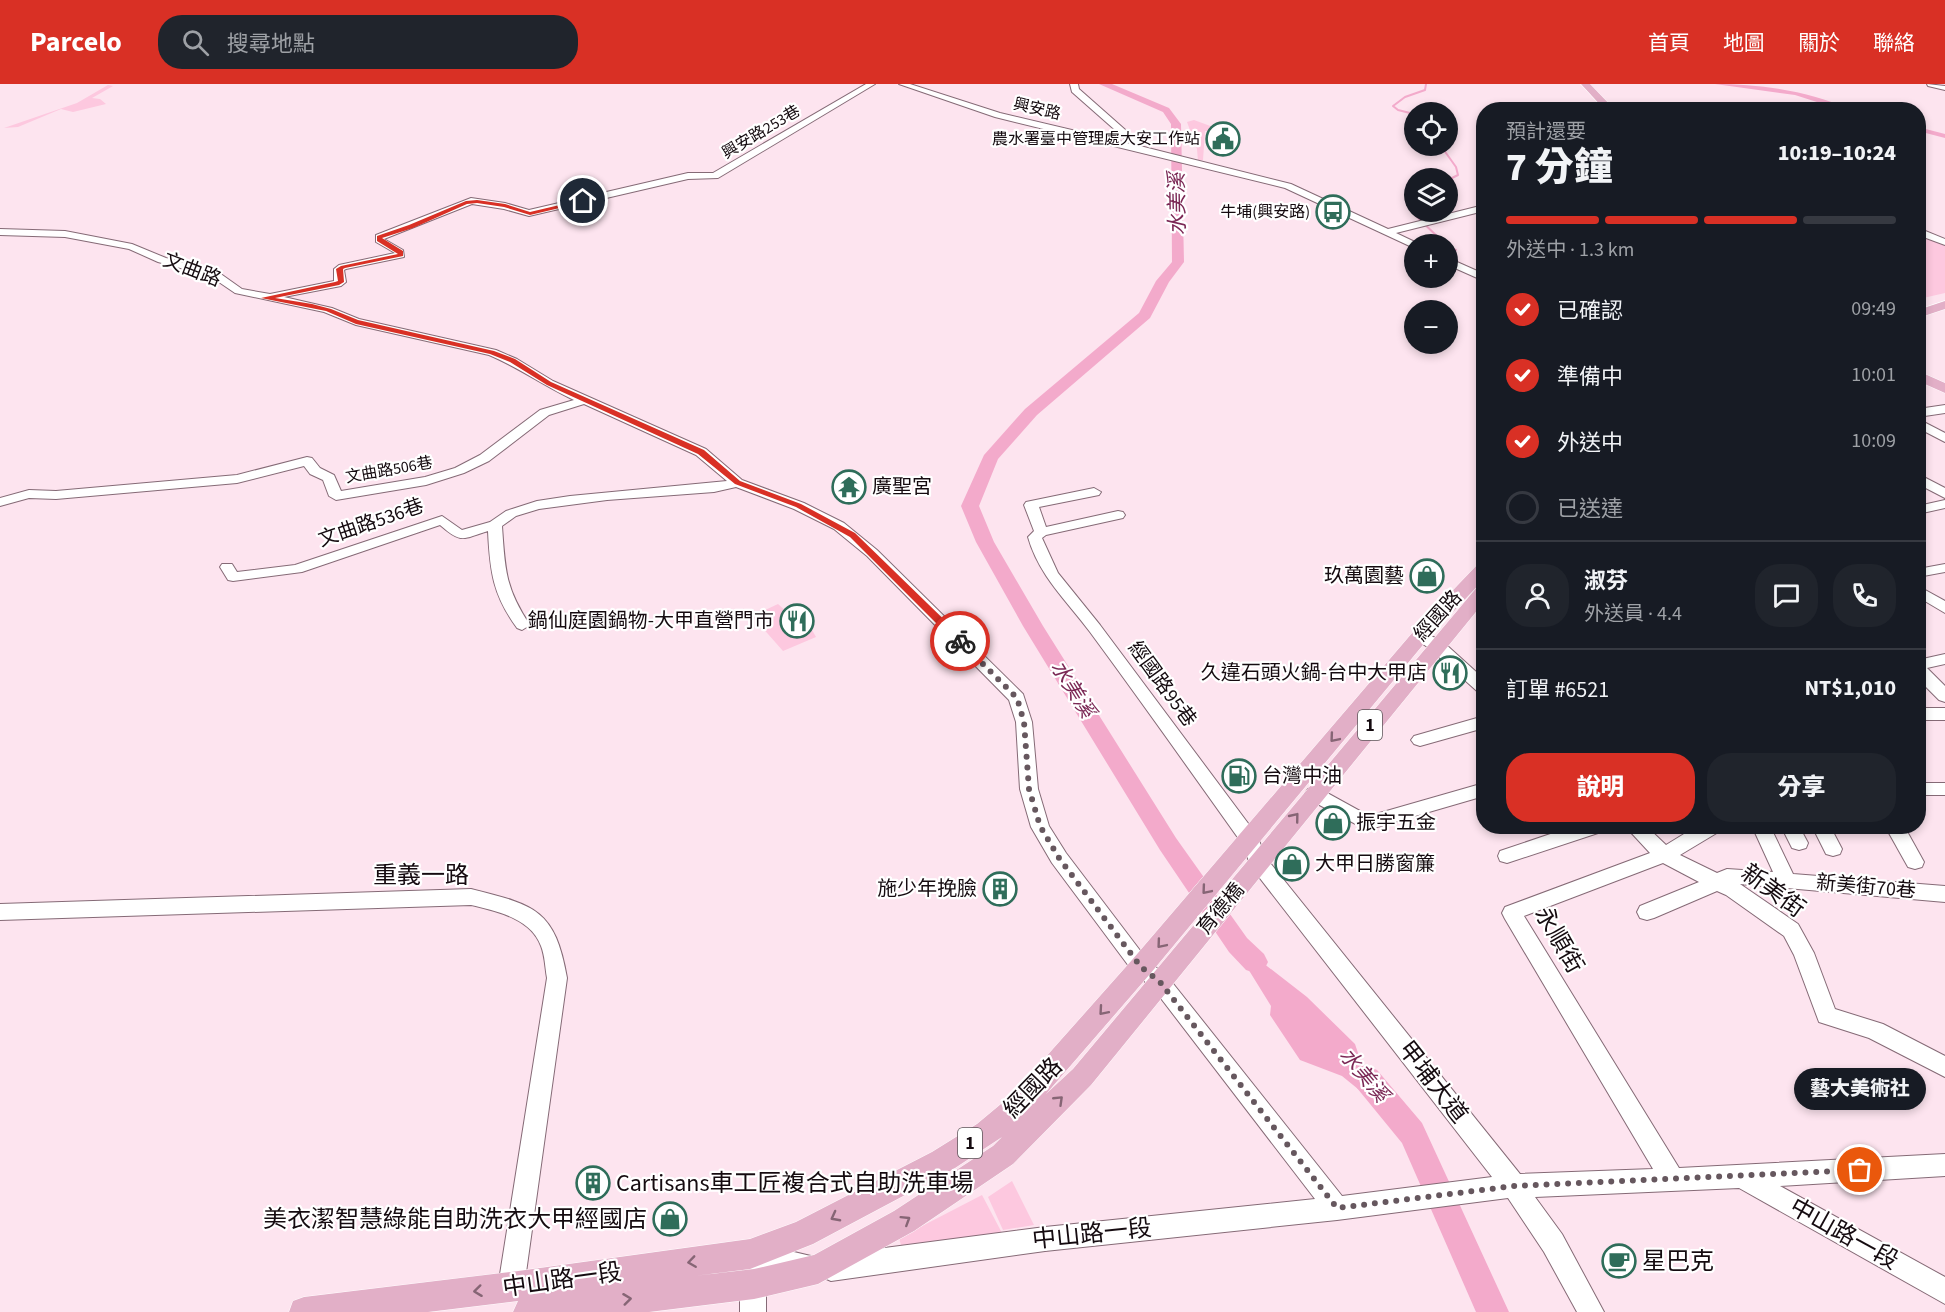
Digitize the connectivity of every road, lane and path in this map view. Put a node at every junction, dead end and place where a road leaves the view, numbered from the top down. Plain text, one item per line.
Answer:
1 (871, 84) edge
2 (903, 84) edge
3 (1074, 84) edge
4 (1585, 84) edge
5 (1931, 84) edge
6 (1945, 88) edge
7 (1603, 102) edge
8 (1128, 142) junction
9 (1476, 210) edge
10 (0, 232) edge
11 (1388, 232) junction
12 (1926, 234) edge
13 (1404, 240) edge
14 (1945, 242) edge
15 (1458, 266) edge
16 (1476, 274) edge
17 (1945, 296) edge
18 (265, 298) junction
19 (1926, 302) edge
20 (1945, 305) edge
21 (1926, 311) edge
22 (1926, 379) edge
23 (1945, 389) edge
24 (587, 400) junction
25 (1945, 409) edge
26 (1926, 413) edge
27 (1926, 427) edge
28 (1945, 438) edge
29 (737, 483) junction
30 (1926, 483) edge
31 (1094, 492) dead end
32 (1945, 494) edge
33 (0, 502) edge
34 (1945, 504) edge
35 (1926, 508) edge
36 (1118, 515) dead end
37 (495, 525) junction
38 (1041, 532) junction
39 (227, 567) dead end
40 (1945, 568) edge
41 (1926, 572) edge
42 (1476, 578) edge
43 (1926, 595) edge
44 (1476, 597) edge
45 (1945, 608) edge
46 (522, 625) dead end
47 (1428, 640) junction
48 (1945, 659) edge
49 (1926, 665) edge
50 (1926, 676) edge
51 (1476, 680) edge
52 (1945, 696) edge
53 (1926, 714) edge
54 (1945, 714) edge
55 (1476, 724) edge
56 (1420, 740) dead end
57 (1926, 789) edge
58 (1945, 789) edge
59 (1476, 791) edge
60 (1314, 794) junction
61 (1574, 834) edge
62 (1642, 834) edge
63 (1699, 834) edge
64 (1765, 834) edge
65 (1825, 834) edge
66 (1899, 834) edge
67 (1249, 839) junction
68 (1833, 849) dead end
69 (1664, 855) junction
70 (1507, 856) dead end
71 (1232, 859) joint
72 (1915, 862) dead end
73 (1253, 870) junction
74 (1786, 880) junction
75 (1718, 882) junction
76 (1945, 894) edge
77 (0, 912) edge
78 (1647, 912) dead end
79 (1180, 921) joint
80 (1195, 940) joint
81 (1150, 975) junction
82 (1945, 1067) edge
83 (1945, 1165) edge
84 (1742, 1177) junction
85 (1673, 1180) junction
86 (1502, 1188) junction
87 (1337, 1208) junction
88 (750, 1254) junction
89 (818, 1269) junction
90 (511, 1287) junction
91 (1945, 1291) edge
92 (754, 1298) edge
93 (304, 1312) edge
94 (528, 1312) edge
95 (1591, 1312) edge

1 - 18 street, 興安路253巷
2 - 8 street, 興安路
3 - 8 street
4 - 7 main road
5 - 6 street
8 - 11 street, 興安路
9 - 11 street
10 - 18 street, 文曲路
11 - 13 street
12 - 14 street
15 - 16 street
17 - 19 main road
18 - 24 street, 文曲路
20 - 21 main road
22 - 23 main road
24 - 29 street, 文曲路
24 - 33 street, 文曲路506巷
25 - 26 street
27 - 28 street
29 - 37 street, 文曲路536巷
29 - 81 street, 文曲路
30 - 32 street
31 - 38 street, 經國路95巷
34 - 35 street
36 - 38 street
37 - 39 street, 文曲路536巷
37 - 46 street
38 - 67 street, 經國路95巷
40 - 41 street
42 - 47 main road, 經國路 / 1
43 - 45 street
44 - 47 main road, 經國路 / 1
47 - 51 street
47 - 60 main road, 經國路 / 1
47 -> 67 main road, 經國路 / 1
48 - 49 street
50 - 52 street
53 - 54 street
55 - 56 street
57 - 58 street
59 - 60 street
73 -> 60 main road, 經國路 / 1
61 - 70 street
62 - 69 street, 新美街
63 - 69 street, 永順街
64 - 74 street
65 - 68 street
66 - 72 street
67 - 71 main road, 經國路 / 1
67 - 73 street, 經國路95巷
69 - 75 street, 新美街
69 - 85 street, 永順街
71 -> 79 main road, 育德橋 / 1
73 - 80 main road, 育德橋 / 1
73 - 86 street, 甲埔大道
74 - 75 street, 新美街70巷
74 - 76 street, 新美街70巷
75 - 78 street, 新美街70巷
75 - 82 street, 新美街
77 - 90 street, 重義一路
79 -> 81 main road, 經國路 / 1
80 - 81 main road, 經國路 / 1
81 - 87 street, 文曲路
81 -> 88 main road, 經國路 / 1
89 -> 81 main road, 經國路 / 1
83 - 84 street
84 - 85 street
84 - 91 street, 中山路一段
85 - 86 street
86 - 87 street, 中山路一段
86 - 95 street, 甲埔大道
87 - 89 street, 中山路一段
88 - 89 street, 中山路一段
88 -> 90 main road, 中山路一段 / 1
88 - 92 street
89 - 92 main road, 中山路一段 / 1
90 -> 93 main road, 中山路一段 / 1
94 -> 92 main road, 中山路一段 / 1

